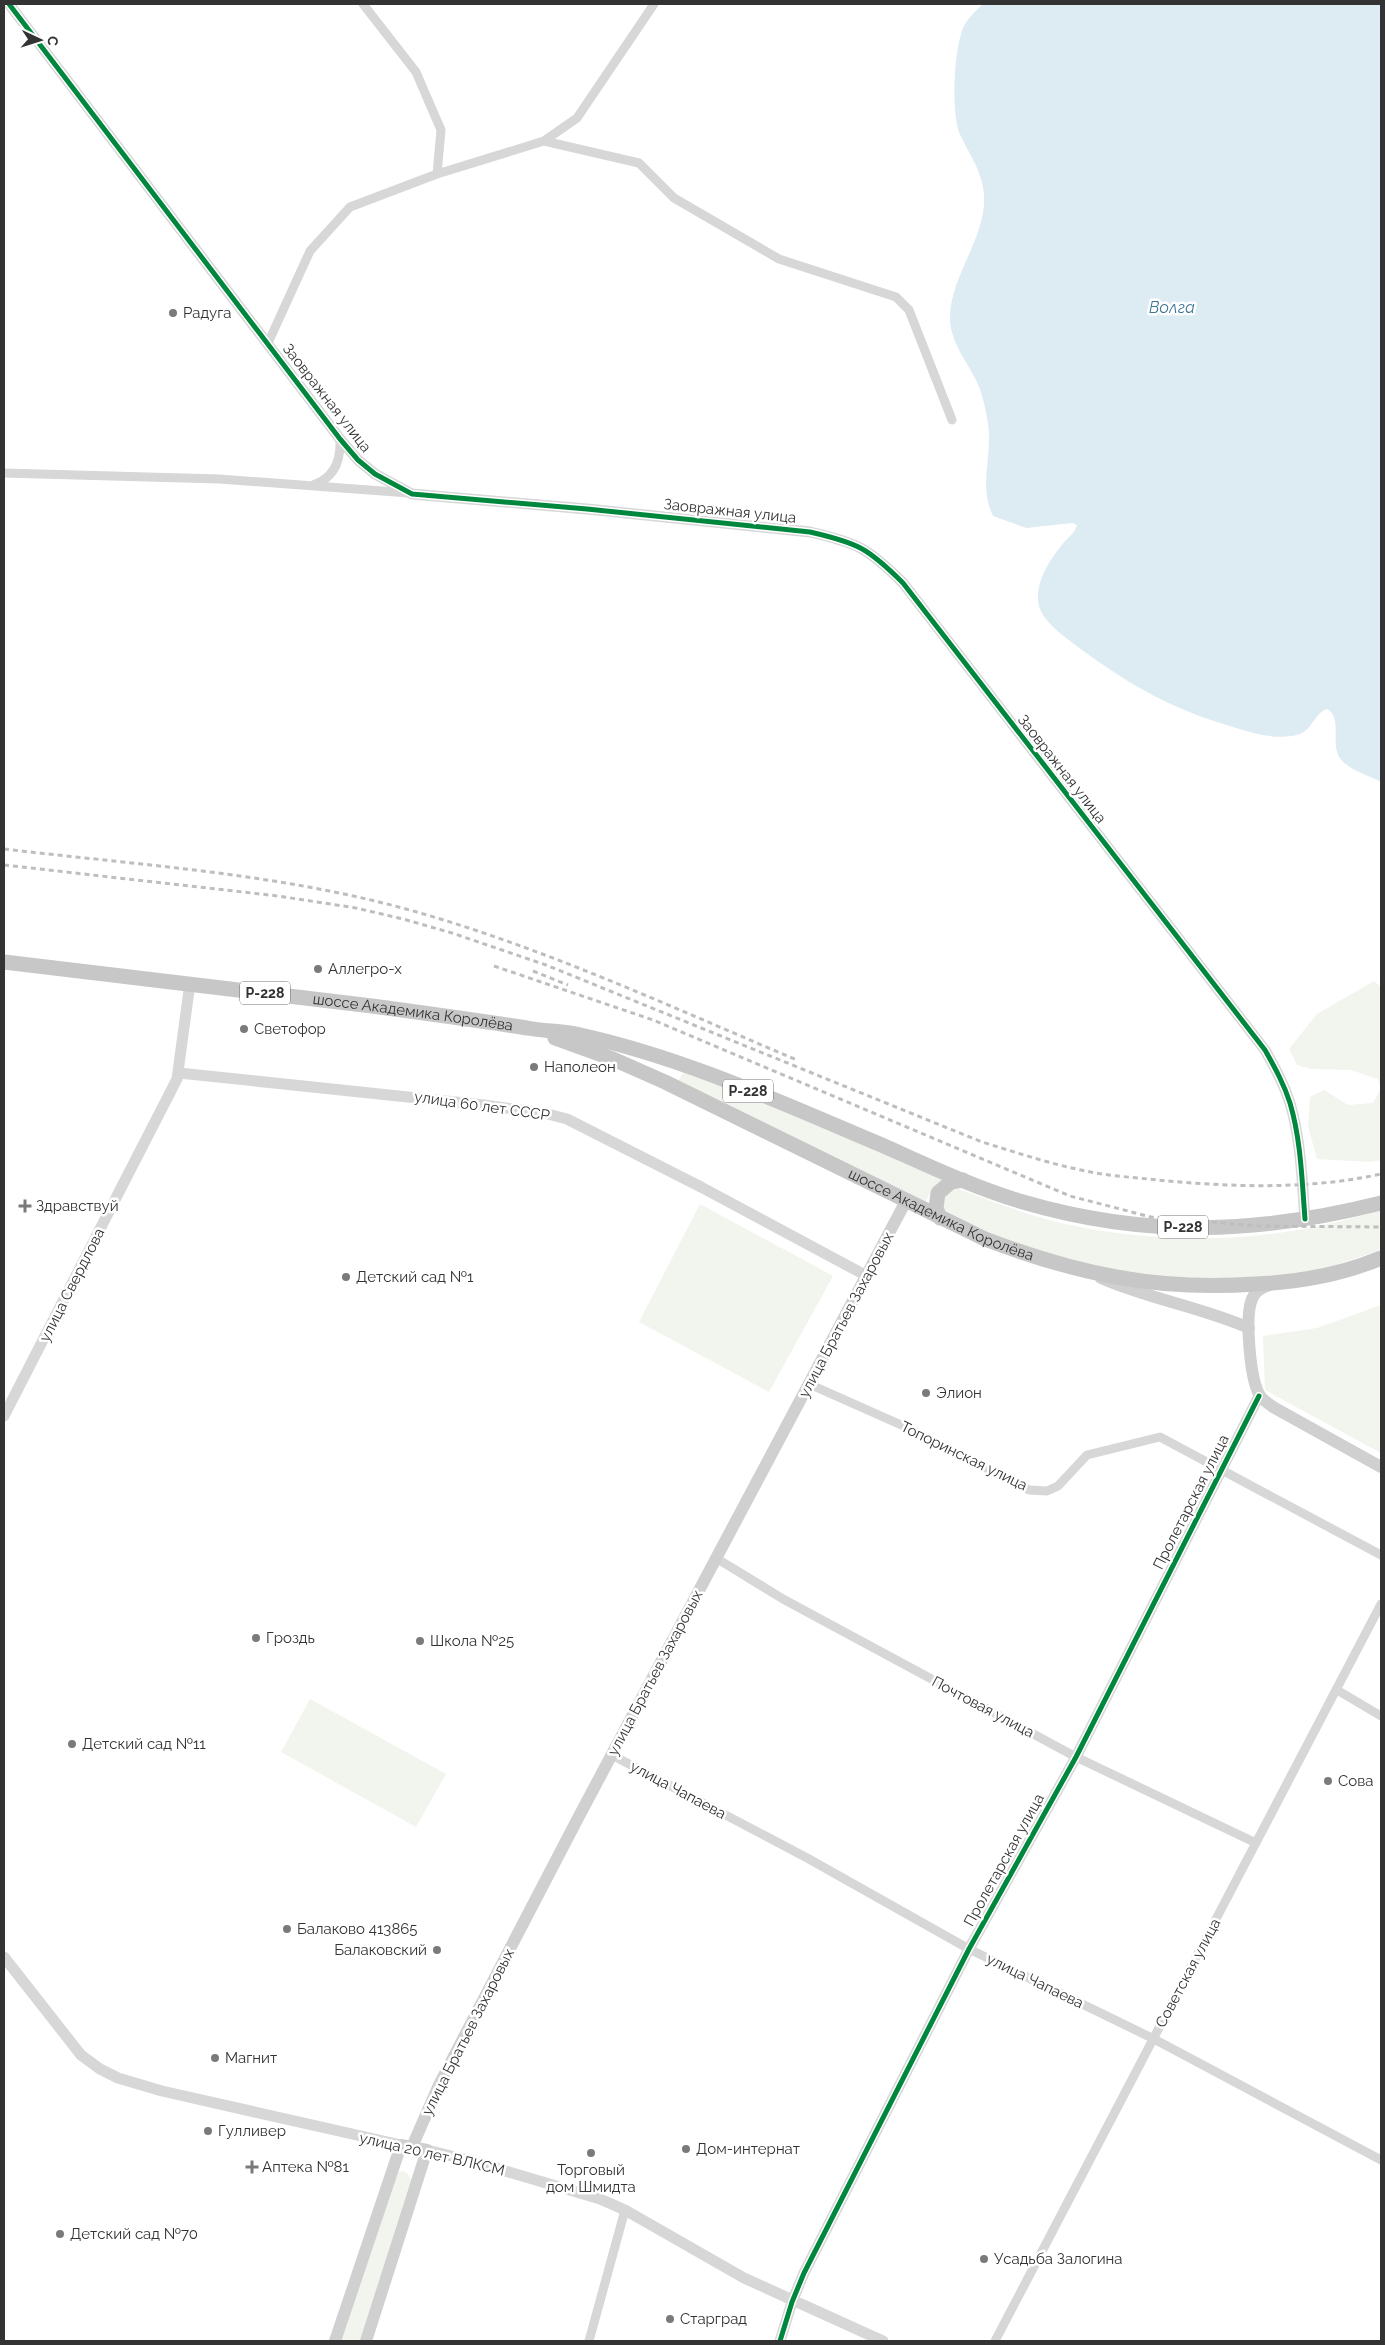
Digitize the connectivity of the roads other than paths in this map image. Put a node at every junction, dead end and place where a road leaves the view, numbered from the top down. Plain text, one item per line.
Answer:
1 (8, 4) edge
2 (363, 4) edge
3 (654, 4) edge
4 (544, 141) junction
5 (437, 174) junction
6 (268, 343) junction
7 (952, 420) dead end
8 (340, 439) junction
9 (4, 473) edge
10 (311, 486) junction
11 (412, 494) junction
12 (4, 962) edge
13 (190, 984) junction
14 (526, 1028) junction
15 (179, 1072) junction
16 (963, 1180) junction
17 (906, 1202) junction
18 (1381, 1203) edge
19 (940, 1218) junction
20 (1305, 1219) junction
21 (1381, 1258) edge
22 (1087, 1272) junction
23 (867, 1276) junction
24 (1274, 1283) junction
25 (1249, 1328) junction
26 (809, 1384) junction
27 (1259, 1396) junction
28 (4, 1416) edge
29 (1381, 1467) edge
30 (1221, 1469) junction
31 (1381, 1555) edge
32 (716, 1558) junction
33 (1381, 1604) edge
34 (1337, 1690) junction
35 (1381, 1716) edge
36 (612, 1755) junction
37 (1076, 1757) junction
38 (1256, 1843) junction
39 (969, 1949) junction
40 (4, 1957) edge
41 (1154, 2039) junction
42 (406, 2146) junction
43 (427, 2150) junction
44 (1381, 2160) edge
45 (625, 2210) junction
46 (792, 2302) junction
47 (335, 2341) edge
48 (366, 2341) edge
49 (589, 2341) edge
50 (780, 2341) edge
51 (884, 2341) edge
52 (994, 2341) edge

1 - 6 street, Заовражная улица
2 - 5 street
3 - 4 street
4 - 5 street
4 - 7 street
5 - 6 street
6 - 8 street, Заовражная улица
8 - 10 street
8 - 11 street, Заовражная улица
9 - 10 street
10 - 11 street
11 - 20 street, Заовражная улица
12 - 13 highway, шоссе Академика Королёва / Р-228
13 - 14 highway, шоссе Академика Королёва / Р-228
13 - 15 street, улица Свердлова
14 - 16 highway, шоссе Академика Королёва / Р-228
14 - 17 highway, шоссе Академика Королёва / Р-228
15 - 23 street, улица 60 лет СССР
15 - 28 street, улица Свердлова
16 - 19 highway
16 - 20 highway, шоссе Академика Королёва / Р-228
17 - 19 highway, шоссе Академика Королёва / Р-228
17 - 23 main road, улица Братьев Захаровых
18 - 20 highway, шоссе Академика Королёва / Р-228
19 - 22 highway, шоссе Академика Королёва / Р-228
21 - 24 highway, шоссе Академика Королёва / Р-228
22 - 24 highway, шоссе Академика Королёва / Р-228
22 - 25 main road
23 - 26 main road, улица Братьев Захаровых
24 - 25 main road
25 - 27 main road
26 - 30 street, Топоринская улица
26 - 32 main road, улица Братьев Захаровых
27 - 29 main road
27 - 30 street, Пролетарская улица
30 - 31 street, Топоринская улица
30 - 37 street, Пролетарская улица
32 - 36 main road, улица Братьев Захаровых
32 - 37 street, Почтовая улица
33 - 34 street, Советская улица
34 - 35 street
34 - 38 street, Советская улица
36 - 39 street, улица Чапаева
36 - 42 main road, улица Братьев Захаровых
37 - 38 street, Почтовая улица
37 - 39 street, Пролетарская улица
38 - 41 street, Советская улица
39 - 41 street, улица Чапаева
39 - 46 street, Пролетарская улица
40 - 42 street, улица 20 лет ВЛКСМ
41 - 44 street, улица Чапаева
41 - 52 street, Советская улица
42 - 43 main road, улица 20 лет ВЛКСМ
42 - 47 main road, улица Братьев Захаровых
43 - 45 street, улица 20 лет ВЛКСМ
43 - 48 main road
45 - 46 street, улица 20 лет ВЛКСМ
45 - 49 street
46 - 50 street, Пролетарская улица
46 - 51 street, улица 20 лет ВЛКСМ

